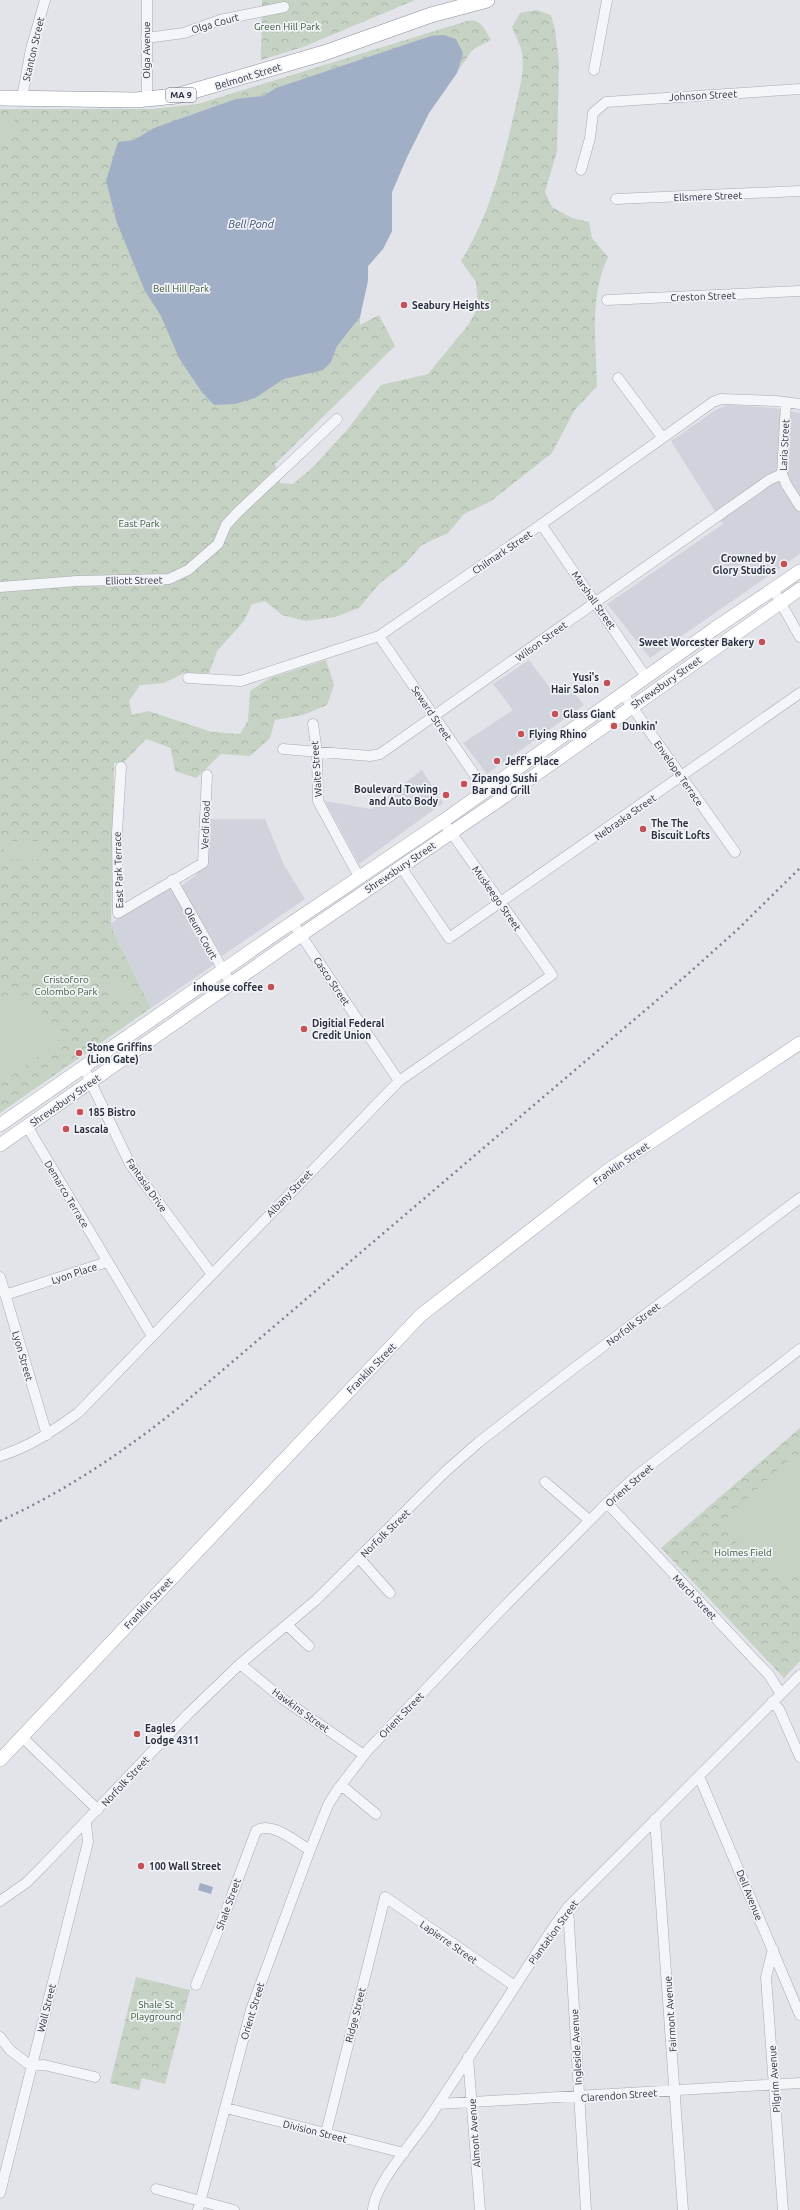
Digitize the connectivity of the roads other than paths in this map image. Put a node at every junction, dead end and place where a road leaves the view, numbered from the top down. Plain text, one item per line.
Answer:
1 (45, 0) edge
2 (147, 0) edge
3 (487, 0) edge
4 (608, 0) edge
5 (284, 7) dead end
6 (146, 38) junction
7 (594, 70) dead end
8 (800, 89) edge
9 (0, 98) edge
10 (22, 98) junction
11 (147, 100) junction
12 (581, 170) dead end
13 (800, 191) edge
14 (616, 199) dead end
15 (800, 291) edge
16 (607, 300) dead end
17 (618, 378) dead end
18 (786, 402) junction
19 (800, 404) edge
20 (337, 419) dead end
21 (662, 437) junction
22 (782, 474) junction
23 (800, 506) edge
24 (541, 524) junction
25 (800, 571) edge
26 (0, 587) edge
27 (773, 589) junction
28 (800, 589) edge
29 (595, 601) junction
30 (780, 602) junction
31 (379, 636) junction
32 (800, 637) edge
33 (646, 677) junction
34 (188, 678) dead end
35 (800, 693) edge
36 (624, 694) junction
37 (632, 706) junction
38 (435, 717) junction
39 (313, 724) dead end
40 (283, 749) dead end
41 (316, 752) junction
42 (121, 767) dead end
43 (207, 775) dead end
44 (682, 777) junction
45 (485, 790) junction
46 (443, 821) junction
47 (451, 833) junction
48 (735, 852) dead end
49 (401, 868) junction
50 (359, 877) junction
51 (172, 880) junction
52 (501, 903) junction
53 (292, 922) junction
54 (301, 935) junction
55 (222, 970) junction
56 (552, 975) joint
57 (231, 984) junction
58 (800, 1043) edge
59 (84, 1068) junction
60 (399, 1081) junction
61 (90, 1082) junction
62 (0, 1125) edge
63 (27, 1126) junction
64 (0, 1145) edge
65 (800, 1198) edge
66 (107, 1262) junction
67 (211, 1273) junction
68 (0, 1277) edge
69 (5, 1295) junction
70 (152, 1336) junction
71 (800, 1349) edge
72 (47, 1435) junction
73 (0, 1456) edge
74 (545, 1482) dead end
75 (607, 1503) junction
76 (589, 1520) junction
77 (359, 1558) junction
78 (390, 1593) dead end
79 (287, 1625) junction
80 (309, 1646) dead end
81 (240, 1664) junction
82 (800, 1675) edge
83 (781, 1694) junction
84 (772, 1702) junction
85 (22, 1737) junction
86 (364, 1755) junction
87 (800, 1757) edge
88 (0, 1760) edge
89 (699, 1776) junction
90 (341, 1785) junction
91 (98, 1810) junction
92 (376, 1814) dead end
93 (655, 1819) junction
94 (86, 1823) junction
95 (310, 1850) junction
96 (385, 1897) joint
97 (0, 1901) edge
98 (568, 1908) junction
99 (773, 1949) junction
100 (196, 1984) dead end
101 (515, 1986) junction
102 (800, 2015) edge
103 (0, 2038) edge
104 (468, 2057) junction
105 (31, 2066) junction
106 (95, 2077) dead end
107 (800, 2083) edge
108 (774, 2086) junction
109 (675, 2092) junction
110 (579, 2097) junction
111 (472, 2103) junction
112 (438, 2104) junction
113 (226, 2108) junction
114 (326, 2133) junction
115 (404, 2154) junction
116 (156, 2189) dead end
117 (0, 2192) edge
118 (200, 2206) edge
119 (234, 2210) edge
120 (373, 2210) edge
121 (480, 2210) edge
122 (586, 2210) edge
123 (683, 2210) edge
124 (782, 2210) edge

1 - 10 street, Stanton Street
2 - 6 street, Olga Avenue
3 - 11 highway, Belmont Street / MA 9
4 - 7 street
5 - 6 street, Olga Court
6 - 11 street, Olga Avenue
8 - 12 street, Johnson Street
9 - 10 highway, Belmont Street / MA 9
10 - 11 highway, Belmont Street / MA 9
13 - 14 street, Ellsmere Street
15 - 16 street, Creston Street
17 - 21 street
18 - 19 street, Chilmark Street
18 - 21 street, Chilmark Street
18 - 22 street, Laria Street
20 - 26 street, Elliott Street
21 - 24 street, Chilmark Street
22 - 23 street, Laria Street
22 - 29 street, Wilson Street
24 - 29 street, Marshall Street
24 - 31 street, Chilmark Street
25 - 27 main road, Shrewsbury Street
27 - 30 street
27 - 33 main road, Shrewsbury Street
28 - 30 main road, Shrewsbury Street
29 - 33 street, Marshall Street
29 - 38 street, Wilson Street
30 - 32 street
30 - 37 main road, Shrewsbury Street
31 - 34 street, Chilmark Street
31 - 38 street, Seward Street
33 - 36 main road, Shrewsbury Street
35 - 44 street, Nebraska Street
36 - 37 street, Envelope Terrace
36 - 45 main road, Shrewsbury Street
37 - 44 street, Envelope Terrace
37 - 47 main road, Shrewsbury Street
38 - 41 street, Wilson Street
38 - 45 street, Seward Street
39 - 41 street, Waite Street
40 - 41 street, Wilson Street
41 - 50 street, Waite Street
42 - 51 street, East Park Terrace
43 - 51 street, Verdi Road
44 - 48 street, Envelope Terrace
44 - 52 street, Nebraska Street
45 - 46 main road, Shrewsbury Street
46 - 47 street, Muskeego Street
46 - 50 main road, Shrewsbury Street
47 - 49 main road, Shrewsbury Street
47 - 52 street, Muskeego Street
49 - 52 street, Nebraska Street
49 - 54 main road, Shrewsbury Street
50 - 53 main road, Shrewsbury Street
51 - 55 street, Oleum Court
52 - 56 street, Muskeego Street
53 - 54 street, Casco Street
53 - 55 main road, Shrewsbury Street
54 - 57 main road, Shrewsbury Street
54 - 60 street, Casco Street
55 - 57 street, Oleum Court
55 - 59 main road, Shrewsbury Street
56 - 60 street, Albany Street
57 - 61 main road, Shrewsbury Street
58 - 85 main road, Franklin Street
59 - 61 street, Fantasia Drive
59 - 62 main road, Shrewsbury Street
60 - 67 street, Albany Street
61 - 63 main road, Shrewsbury Street
61 - 67 street, Fantasia Drive
63 - 64 main road, Shrewsbury Street
63 - 66 street, Demarco Terrace
65 - 77 street, Norfolk Street
66 - 69 street, Lyon Place
66 - 70 street, Lyon Place
67 - 70 street, Albany Street
68 - 69 street, Lyon Street
69 - 72 street, Lyon Street
70 - 72 street, Albany Street
71 - 75 street, Orient Street
72 - 73 street, Albany Street
74 - 76 street
75 - 76 street, Orient Street
75 - 83 street, March Street
76 - 86 street, Orient Street
77 - 78 street
77 - 79 street, Norfolk Street
79 - 80 street
79 - 81 street, Norfolk Street
81 - 86 street, Hawkins Street
81 - 91 street, Norfolk Street
82 - 83 street, Plantation Street
83 - 84 street, Plantation Street
84 - 87 street
84 - 89 street, Plantation Street
85 - 88 main road, Franklin Street
85 - 91 street
86 - 90 street, Orient Street
89 - 93 street, Plantation Street
89 - 99 street, Dell Avenue
90 - 92 street
90 - 95 street, Orient Street
91 - 94 street, Norfolk Street
93 - 98 street, Plantation Street
93 - 109 street, Fairmont Avenue
94 - 97 street, Norfolk Street
94 - 105 street, Wall Street
95 - 100 street, Shale Street
95 - 113 street, Orient Street
96 - 101 street, Lapierre Street
96 - 114 street, Ridge Street
98 - 101 street, Plantation Street
98 - 110 street, Ingleside Avenue
99 - 102 street, Dell Avenue
99 - 108 street, Pilgrim Avenue
101 - 104 street, Plantation Street
103 - 105 street
104 - 111 street, Almont Avenue
104 - 112 street, Plantation Street
105 - 106 street
105 - 117 street, Wall Street
107 - 108 street, Clarendon Street
108 - 109 street, Clarendon Street
108 - 124 street, Pilgrim Avenue
109 - 110 street, Clarendon Street
109 - 123 street, Fairmont Avenue
110 - 111 street, Clarendon Street
110 - 122 street, Ingleside Avenue
111 - 112 street, Clarendon Street
111 - 121 street, Almont Avenue
112 - 115 street, Plantation Street
113 - 114 street, Division Street
113 - 118 street, Orient Street
114 - 115 street, Division Street
115 - 120 street, Plantation Street
116 - 118 street
118 - 119 street

